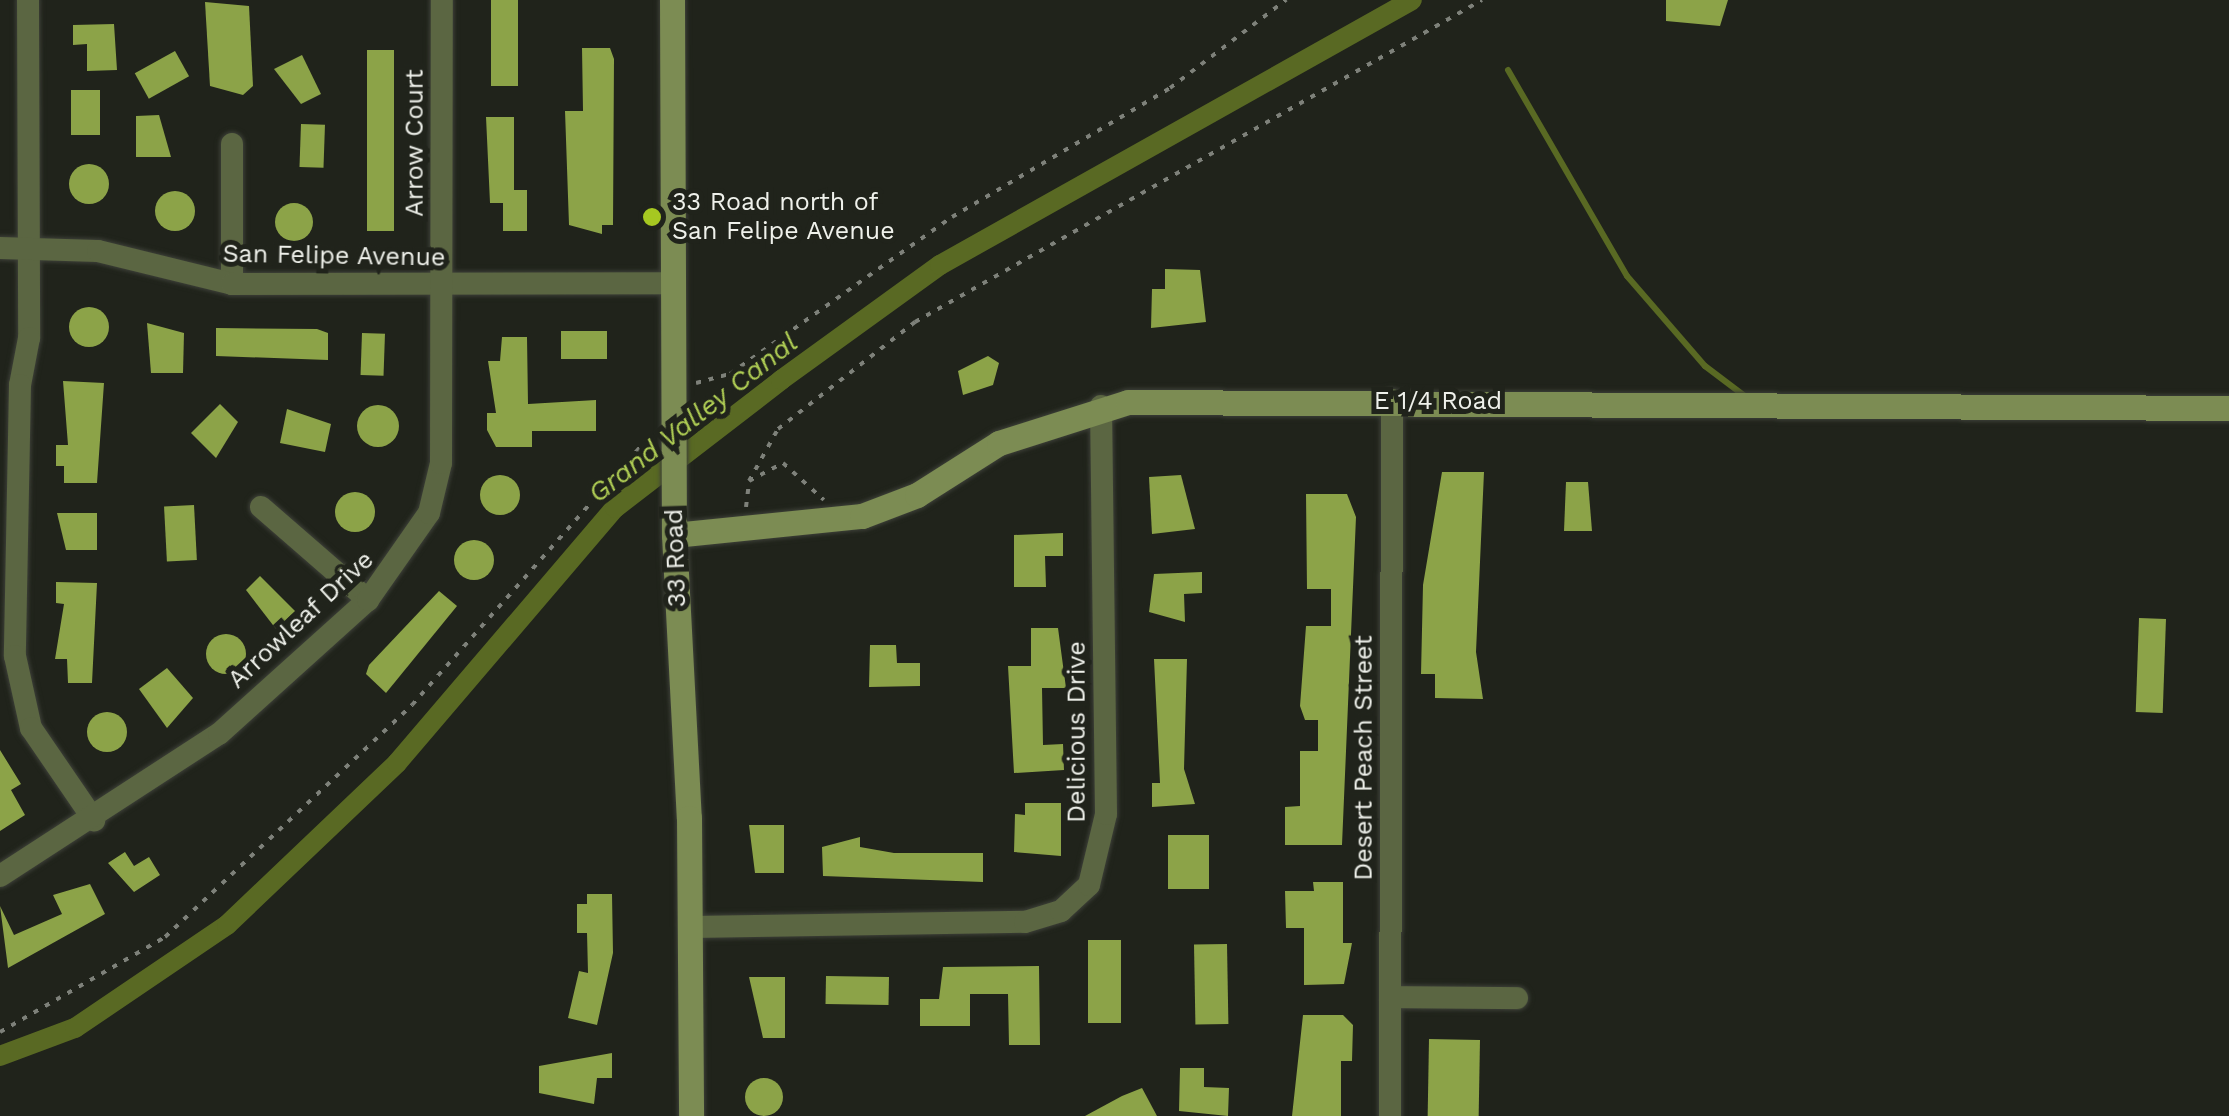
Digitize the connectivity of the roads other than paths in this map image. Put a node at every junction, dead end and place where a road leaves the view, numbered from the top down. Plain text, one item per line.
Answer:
1 (28, 0) edge
2 (442, 0) edge
3 (672, 0) edge
4 (232, 144) dead end
5 (30, 246) junction
6 (0, 248) edge
7 (673, 283) junction
8 (232, 284) junction
9 (442, 286) junction
10 (1392, 400) junction
11 (1101, 406) junction
12 (2229, 408) edge
13 (261, 507) dead end
14 (674, 535) junction
15 (368, 600) junction
16 (94, 820) junction
17 (0, 876) edge
18 (692, 927) junction
19 (1390, 997) junction
20 (1516, 998) dead end
21 (691, 1116) edge
22 (1390, 1116) edge

1 - 5 street
2 - 9 street, Arrow Court
3 - 7 street, 33 Road
4 - 8 street
5 - 6 street, San Felipe Avenue
5 - 8 street, San Felipe Avenue
5 - 16 street
7 - 9 street, San Felipe Avenue
7 - 14 street, 33 Road
8 - 9 street, San Felipe Avenue
9 - 15 street, Arrowleaf Drive
10 - 11 street, E 1/4 Road
10 - 12 street, E 1/4 Road
10 - 19 street, Desert Peach Street
11 - 14 street, E 1/4 Road
11 - 18 street, Delicious Drive
13 - 15 street
14 - 18 street, 33 Road
15 - 16 street, Arrowleaf Drive
16 - 17 street, Arrowleaf Drive
18 - 21 street, 33 Road
19 - 20 street
19 - 22 street, Desert Peach Street

